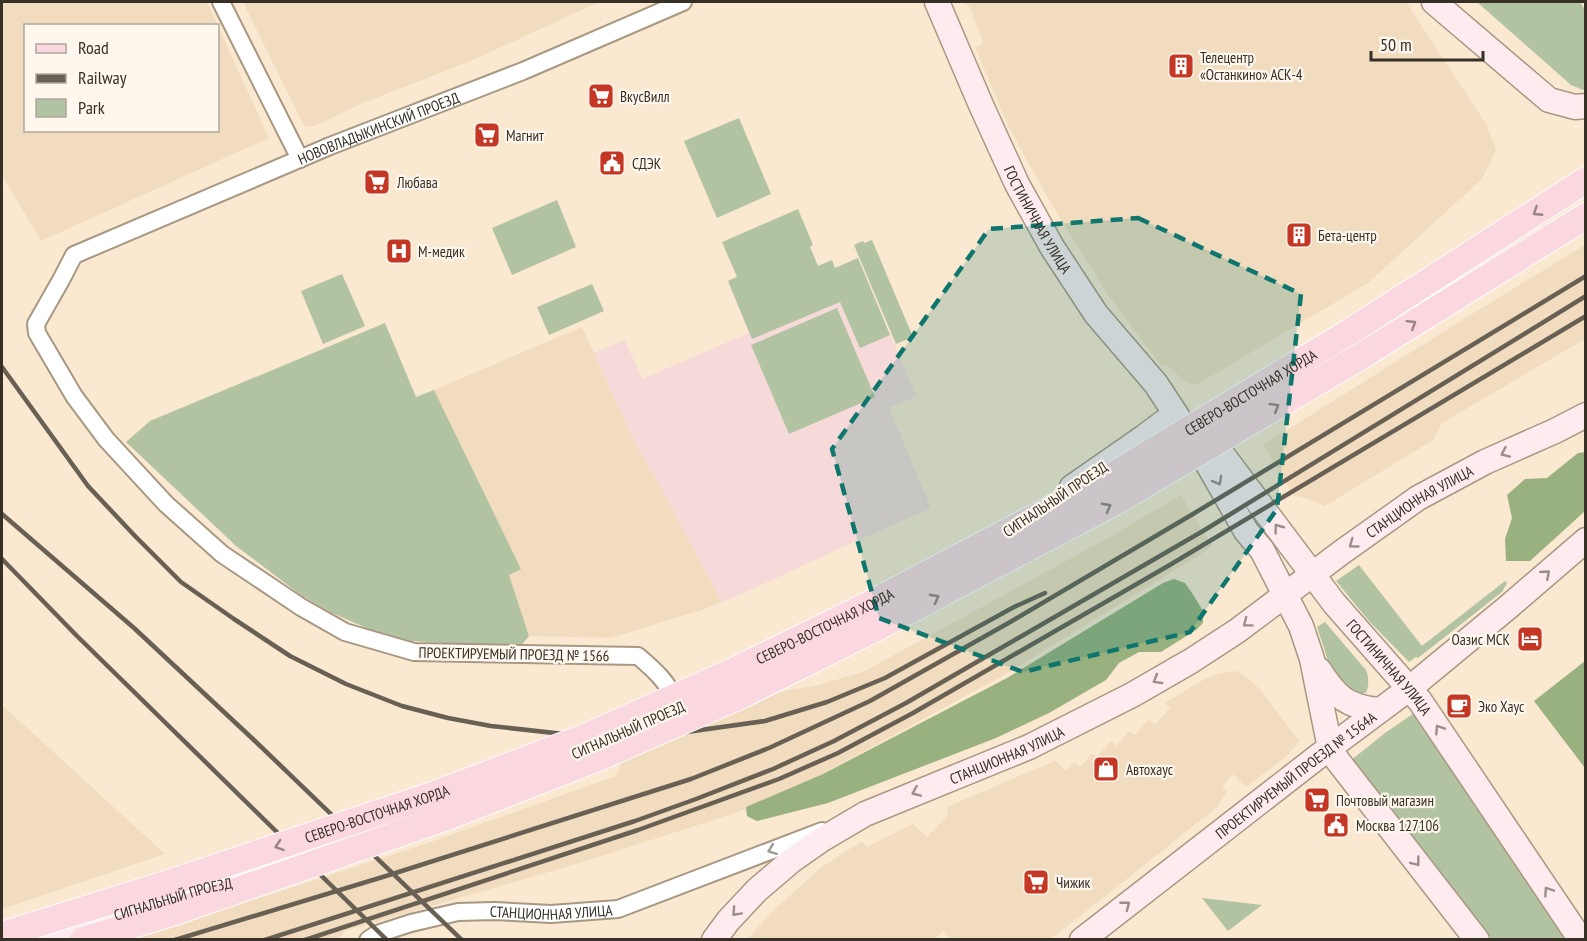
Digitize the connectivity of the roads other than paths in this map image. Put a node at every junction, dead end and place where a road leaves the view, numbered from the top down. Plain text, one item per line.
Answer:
1 (221, 2) edge
2 (683, 2) edge
3 (937, 2) edge
4 (1434, 2) edge
5 (1586, 106) edge
6 (300, 159) junction
7 (1586, 180) edge
8 (1586, 216) edge
9 (74, 255) joint
10 (1175, 414) junction
11 (1586, 415) edge
12 (1586, 428) edge
13 (1555, 431) junction
14 (1586, 540) edge
15 (1313, 574) junction
16 (1285, 595) junction
17 (1374, 650) junction
18 (1312, 659) junction
19 (1410, 688) junction
20 (680, 708) junction
21 (1380, 710) junction
22 (1330, 748) junction
23 (866, 814) junction
24 (2, 935) edge
25 (32, 939) edge
26 (83, 939) edge
27 (368, 939) edge
28 (714, 939) edge
29 (1082, 939) edge
30 (1477, 939) edge
31 (1581, 939) edge

1 - 6 street
2 - 6 street, НОВОВЛАДЫКИНСКИЙ ПРОЕЗД
3 - 10 street, ГОСТИНИЧНАЯ УЛИЦА
4 - 5 street
6 - 9 street, НОВОВЛАДЫКИНСКИЙ ПРОЕЗД
7 -> 24 main road, СЕВЕРО-ВОСТОЧНАЯ ХОРДА, bridge
26 -> 8 main road, СЕВЕРО-ВОСТОЧНАЯ ХОРДА, bridge
9 - 20 street, ПРОЕКТИРУЕМЫЙ ПРОЕЗД № 1566
15 -> 10 street, ГОСТИНИЧНАЯ УЛИЦА
10 -> 16 street, ГОСТИНИЧНАЯ УЛИЦА
10 - 20 street, СИГНАЛЬНЫЙ ПРОЕЗД
11 - 13 street, СТАНЦИОННАЯ УЛИЦА
12 - 13 street
13 -> 15 street, СТАНЦИОННАЯ УЛИЦА
19 -> 14 street, ПРОЕКТИРУЕМЫЙ ПРОЕЗД № 1564А
15 - 16 street, СТАНЦИОННАЯ УЛИЦА
15 - 17 street, ГОСТИНИЧНАЯ УЛИЦА
16 - 18 street, ГОСТИНИЧНАЯ УЛИЦА
16 -> 23 street, СТАНЦИОННАЯ УЛИЦА
17 - 19 street, ГОСТИНИЧНАЯ УЛИЦА
17 - 21 street
18 - 21 street
18 - 22 street, ГОСТИНИЧНАЯ УЛИЦА
19 - 21 street, ПРОЕКТИРУЕМЫЙ ПРОЕЗД № 1564А
31 -> 19 street, ГОСТИНИЧНАЯ УЛИЦА
20 - 25 street, СИГНАЛЬНЫЙ ПРОЕЗД
21 - 22 street, ПРОЕКТИРУЕМЫЙ ПРОЕЗД № 1564А
29 -> 22 street, ПРОЕКТИРУЕМЫЙ ПРОЕЗД № 1564А
22 -> 30 street, ГОСТИНИЧНАЯ УЛИЦА
23 -> 27 street, СТАНЦИОННАЯ УЛИЦА
23 -> 28 street

